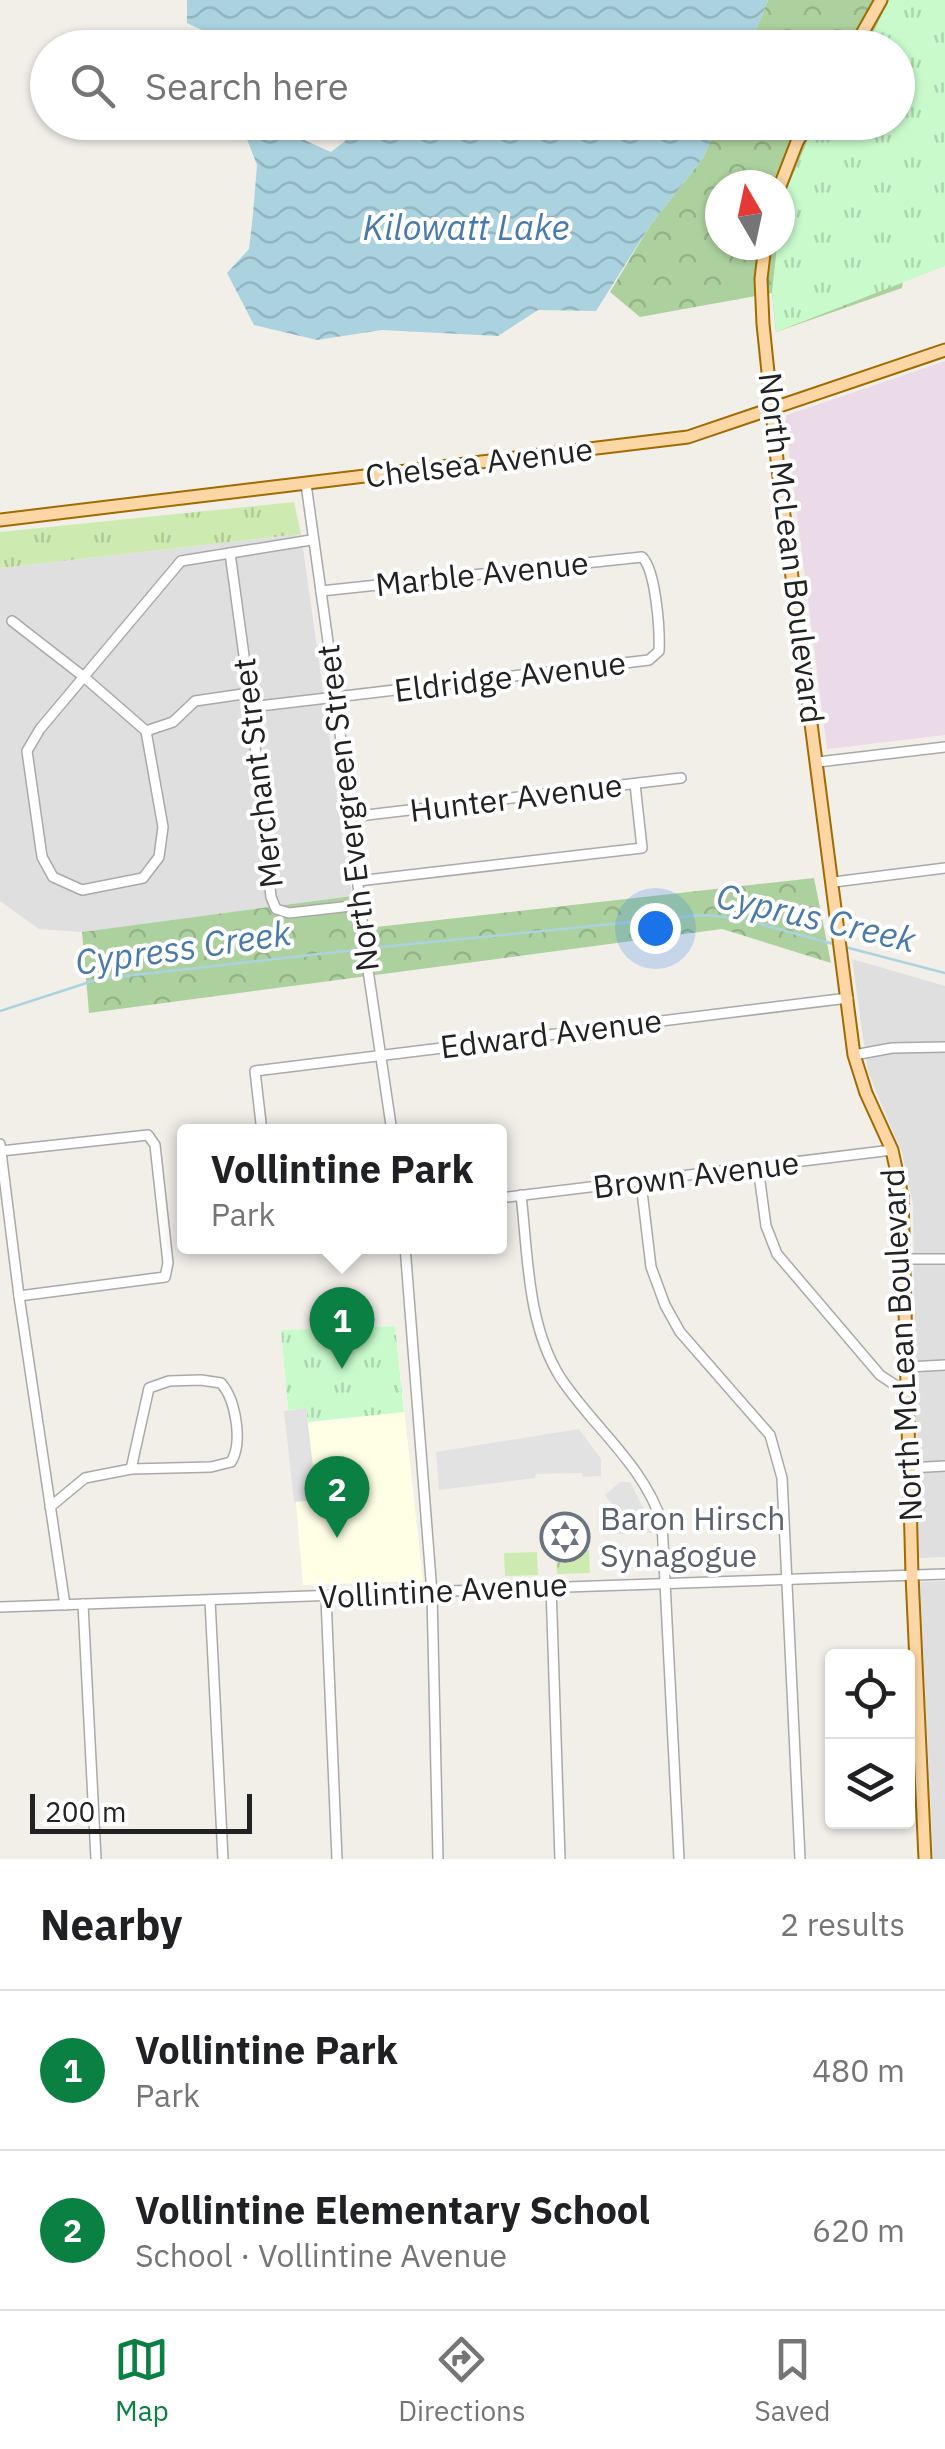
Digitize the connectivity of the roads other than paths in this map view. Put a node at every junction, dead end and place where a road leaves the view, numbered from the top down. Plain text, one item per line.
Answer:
1 (880, 0) edge
2 (864, 30) edge
3 (798, 140) edge
4 (786, 170) edge
5 (763, 260) edge
6 (945, 350) edge
7 (772, 410) junction
8 (306, 484) junction
9 (0, 520) edge
10 (311, 540) junction
11 (230, 554) junction
12 (322, 591) junction
13 (12, 621) dead end
14 (649, 660) joint
15 (84, 677) junction
16 (250, 694) junction
17 (336, 699) junction
18 (252, 707) junction
19 (146, 731) junction
20 (945, 747) edge
21 (818, 762) junction
22 (681, 778) dead end
23 (635, 784) junction
24 (350, 818) junction
25 (945, 868) edge
26 (358, 881) junction
27 (834, 882) junction
28 (360, 906) junction
29 (848, 998) junction
30 (945, 1047) edge
31 (381, 1055) junction
32 (854, 1055) junction
33 (261, 1124) edge
34 (391, 1124) edge
35 (1, 1148) edge
36 (892, 1150) junction
37 (758, 1167) junction
38 (641, 1182) junction
39 (521, 1195) junction
40 (507, 1197) edge
41 (5, 1224) edge
42 (406, 1254) edge
43 (904, 1259) junction
44 (945, 1259) edge
45 (18, 1296) junction
46 (945, 1365) edge
47 (908, 1367) junction
48 (907, 1388) junction
49 (945, 1466) edge
50 (131, 1468) junction
51 (910, 1468) junction
52 (50, 1507) junction
53 (945, 1574) edge
54 (912, 1575) junction
55 (789, 1578) junction
56 (667, 1580) junction
57 (551, 1586) junction
58 (432, 1593) junction
59 (326, 1598) junction
60 (210, 1600) junction
61 (82, 1604) junction
62 (65, 1605) junction
63 (0, 1607) edge
64 (96, 1859) edge
65 (223, 1859) edge
66 (337, 1859) edge
67 (438, 1859) edge
68 (560, 1859) edge
69 (679, 1859) edge
70 (800, 1859) edge
71 (925, 1859) edge

1 - 2 main road
3 - 4 main road
5 - 7 main road, North McLean Boulevard
6 - 7 main road, Chelsea Avenue
7 - 8 main road, Chelsea Avenue
7 - 21 main road, North McLean Boulevard
8 - 9 main road, Chelsea Avenue
8 - 10 street, North Evergreen Street
10 - 11 street
10 - 12 street, North Evergreen Street
11 - 15 street
11 - 16 street, Merchant Street
12 - 14 street, Marble Avenue
12 - 17 street, North Evergreen Street
13 - 15 street
14 - 17 street, Eldridge Avenue
15 - 19 street
15 - 19 street
16 - 18 street, Merchant Street
16 - 19 street
17 - 18 street, Eldridge Avenue
17 - 24 street, North Evergreen Street
18 - 28 street, Merchant Street
20 - 21 street
21 - 27 main road, North McLean Boulevard
22 - 23 street, Hunter Avenue
23 - 24 street, Hunter Avenue
23 - 26 street
24 - 26 street, North Evergreen Street
25 - 27 street
26 - 28 street, North Evergreen Street
27 - 29 main road, North McLean Boulevard
28 - 31 street, North Evergreen Street
29 - 31 street, Edward Avenue
29 - 32 main road, North McLean Boulevard
30 - 32 street
31 - 33 street, Edward Avenue
31 - 34 street, North Evergreen Street
32 - 36 main road, North McLean Boulevard
35 - 41 street
35 - 45 street
36 - 37 street, Brown Avenue
36 - 43 main road, North McLean Boulevard
37 - 38 street, Brown Avenue
37 - 48 street
38 - 39 street, Brown Avenue
38 - 55 street
39 - 40 street, Brown Avenue
39 - 56 street
41 - 45 street
42 - 58 street
43 - 44 street
43 - 47 main road, North McLean Boulevard
45 - 52 street
46 - 47 street
47 - 48 main road, North McLean Boulevard
48 - 51 main road, North McLean Boulevard
49 - 51 street
50 - 50 street
50 - 52 street
51 - 54 main road, North McLean Boulevard
52 - 62 street
53 - 54 street, Vollintine Avenue
54 - 55 street, Vollintine Avenue
54 - 71 main road, North McLean Boulevard
55 - 56 street, Vollintine Avenue
55 - 70 street
56 - 57 street, Vollintine Avenue
56 - 69 street
57 - 58 street, Vollintine Avenue
57 - 68 street
58 - 59 street, Vollintine Avenue
58 - 67 street
59 - 60 street, Vollintine Avenue
59 - 66 street
60 - 61 street, Vollintine Avenue
60 - 65 street
61 - 62 street, Vollintine Avenue
61 - 64 street
62 - 63 street, Vollintine Avenue

